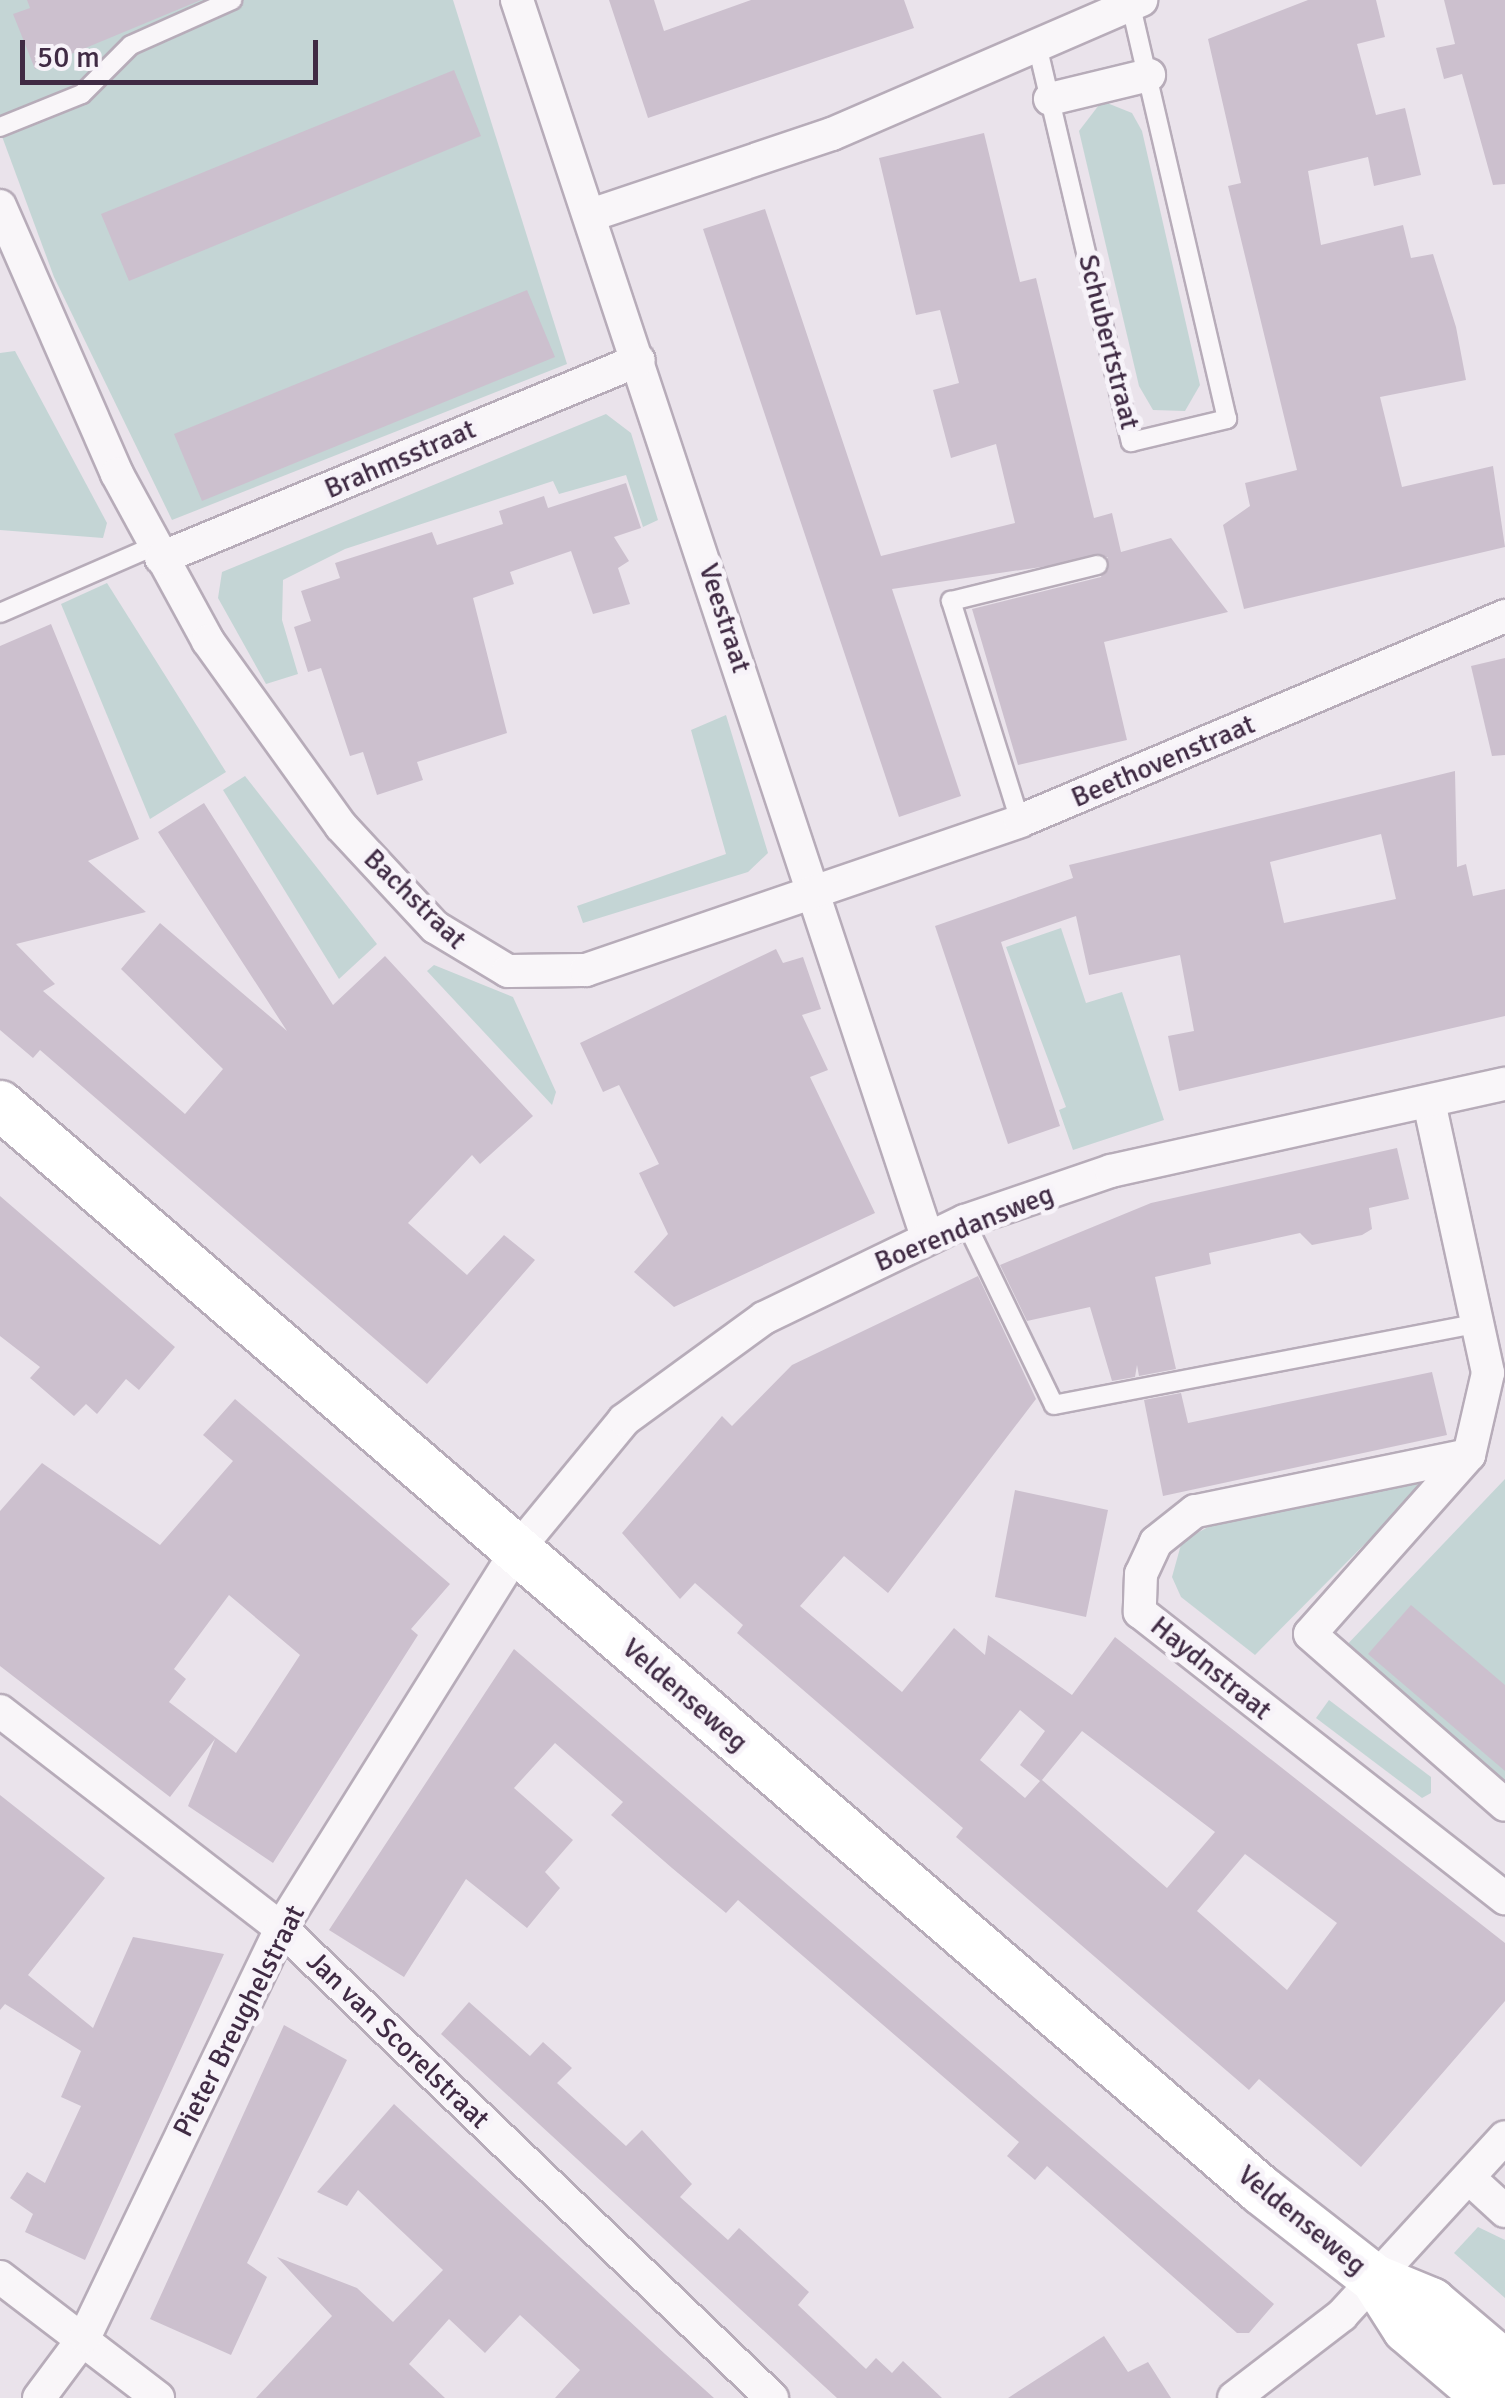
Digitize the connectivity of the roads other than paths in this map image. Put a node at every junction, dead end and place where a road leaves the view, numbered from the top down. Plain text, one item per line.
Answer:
1 (232, 0) edge
2 (517, 0) edge
3 (1136, 2) edge
4 (1037, 45) junction
5 (1148, 75) junction
6 (1050, 99) junction
7 (0, 127) edge
8 (0, 206) edge
9 (591, 215) junction
10 (638, 360) junction
11 (158, 552) junction
12 (1098, 565) dead end
13 (0, 612) edge
14 (1505, 616) edge
15 (1020, 821) junction
16 (816, 893) junction
17 (1505, 1084) edge
18 (1429, 1102) junction
19 (0, 1105) edge
20 (965, 1220) junction
21 (927, 1237) junction
22 (1492, 1322) edge
23 (1470, 1455) junction
24 (517, 1550) junction
25 (0, 1711) edge
26 (1505, 1805) edge
27 (1505, 1898) edge
28 (281, 1928) junction
29 (1505, 2137) edge
30 (1468, 2178) junction
31 (1505, 2210) edge
32 (0, 2277) edge
33 (1375, 2279) junction
34 (86, 2336) junction
35 (1505, 2365) edge
36 (39, 2398) edge
37 (158, 2398) edge
38 (772, 2398) edge
39 (1234, 2398) edge
40 (1488, 2398) edge

1 - 7 lane
2 - 9 street, Veestraat
3 - 4 street, Schubertstraat
3 - 5 lane, Schubertstraat
4 - 6 lane, Schubertstraat
4 - 9 street, Schubertstraat
5 - 6 street
5 - 6 lane, Schubertstraat
8 - 11 street, Bachstraat
9 - 10 street, Veestraat
10 - 11 street, Brahmsstraat
10 - 16 street, Veestraat
11 - 13 lane
11 - 16 street, Bachstraat
12 - 15 lane
14 - 15 street, Beethovenstraat
15 - 16 street, Beethovenstraat
16 - 21 street, Veestraat
17 - 18 street, Boerendansweg
18 - 20 street, Boerendansweg
18 - 22 street
19 - 24 street, Veldenseweg
20 - 21 street, Boerendansweg
20 - 22 lane
21 - 24 street, Boerendansweg
22 - 23 street
23 - 26 street
23 - 27 street, Haydnstraat
24 - 28 street, Pieter Breughelstraat
24 - 33 street, Veldenseweg
25 - 28 street, Jan van Scorelstraat
28 - 34 street, Pieter Breughelstraat
28 - 38 street, Jan van Scorelstraat
29 - 30 street
30 - 31 street
30 - 33 street
32 - 34 street
33 - 35 street, Veldenseweg
33 - 39 street
33 - 40 street, Veldenseweg
34 - 36 street, Pieter Breughelstraat
34 - 37 street

